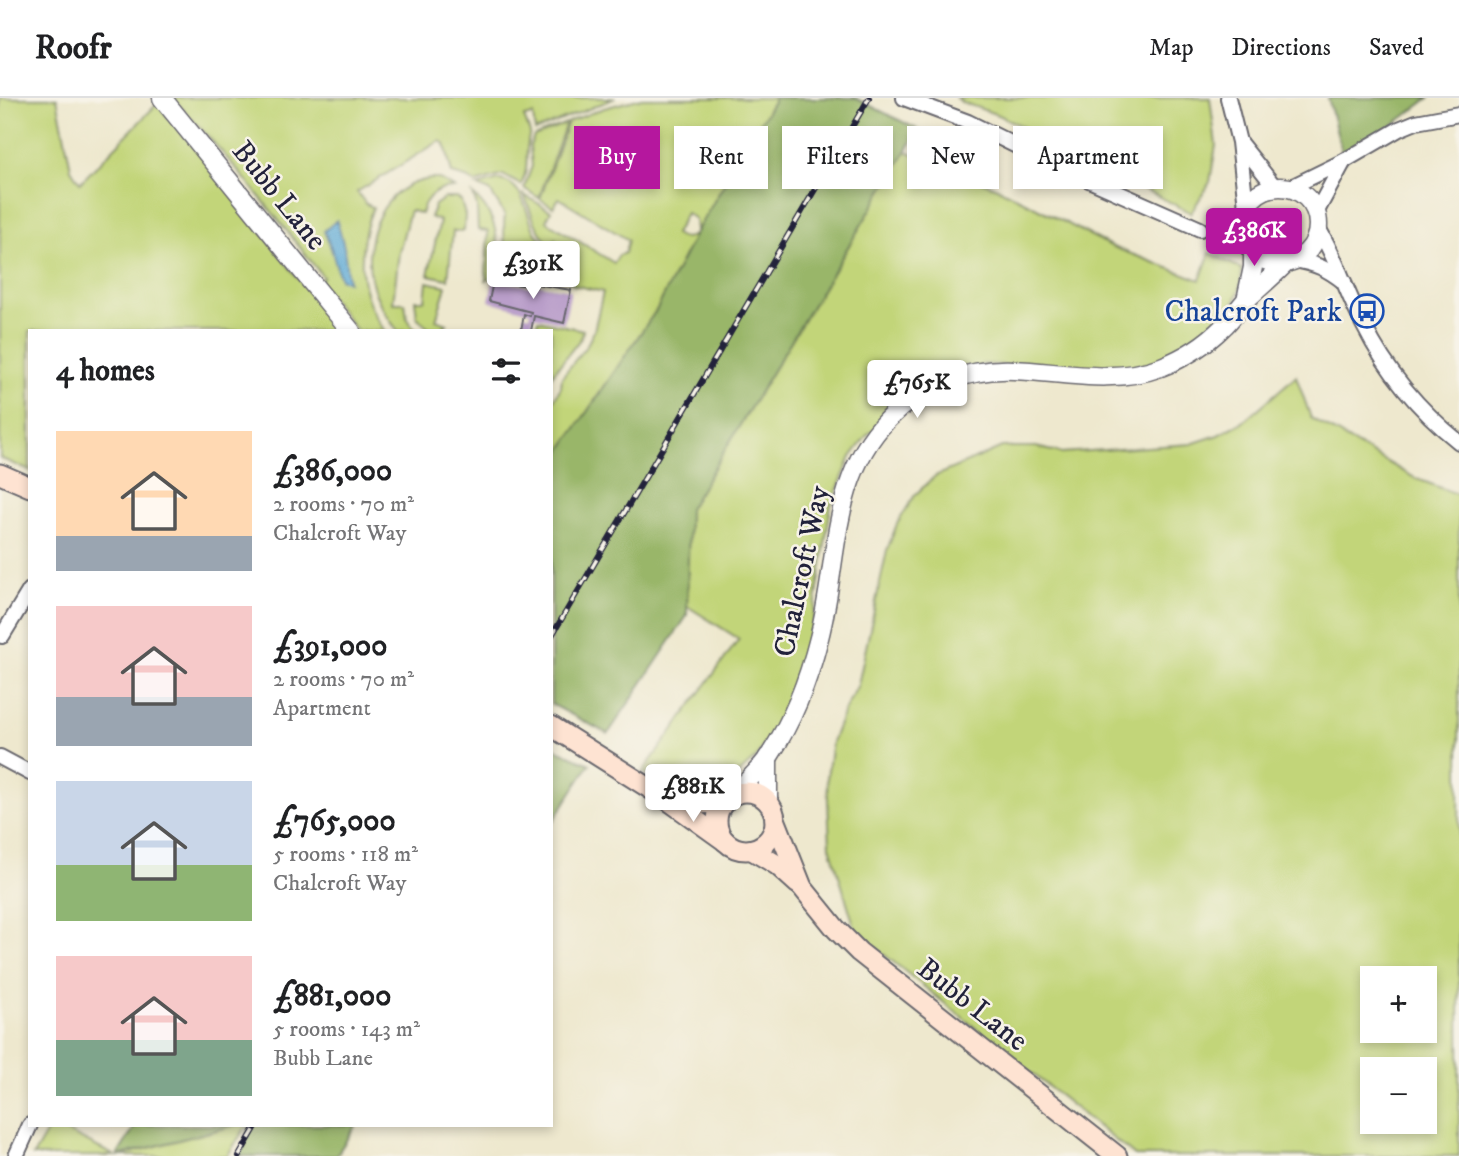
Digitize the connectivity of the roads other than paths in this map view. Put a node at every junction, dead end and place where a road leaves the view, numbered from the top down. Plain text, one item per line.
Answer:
1 (162, 98) edge
2 (904, 98) edge
3 (1227, 98) edge
4 (1459, 114) edge
5 (1239, 142) junction
6 (1345, 161) junction
7 (1282, 187) junction
8 (1246, 207) junction
9 (1317, 220) junction
10 (1200, 229) dead end
11 (1253, 253) junction
12 (1290, 262) junction
13 (1345, 283) junction
14 (1246, 300) junction
15 (349, 329) edge
16 (1459, 442) edge
17 (0, 474) edge
18 (28, 486) edge
19 (24, 612) edge
20 (2, 636) edge
21 (553, 727) edge
22 (0, 757) edge
23 (768, 757) junction
24 (28, 771) edge
25 (665, 798) junction
26 (730, 799) junction
27 (771, 811) junction
28 (725, 841) junction
29 (752, 850) junction
30 (802, 887) junction
31 (29, 1127) edge
32 (16, 1156) edge
33 (1117, 1156) edge

1 - 15 street, Bubb Lane
2 - 10 street
3 - 5 street
4 - 6 street
5 - 7 street
5 - 8 street
6 - 7 street
6 - 9 street
7 - 8 street
7 - 9 street
8 - 11 street
9 - 12 street
9 - 13 street
11 - 12 street
11 - 14 street
12 - 13 street
12 - 14 street, Chalcroft Way
13 - 16 street
14 - 23 street, Chalcroft Way
17 - 18 main road
19 - 20 street
21 - 25 main road
22 - 24 street
23 - 26 street, Chalcroft Way
23 - 27 street, Chalcroft Way
25 - 26 main road
25 - 28 main road
26 - 27 main road
26 - 28 main road
27 - 29 main road
27 - 30 main road, Bubb Lane
28 - 29 main road
29 - 30 main road, Bubb Lane
30 - 33 main road, Bubb Lane
31 - 32 street

